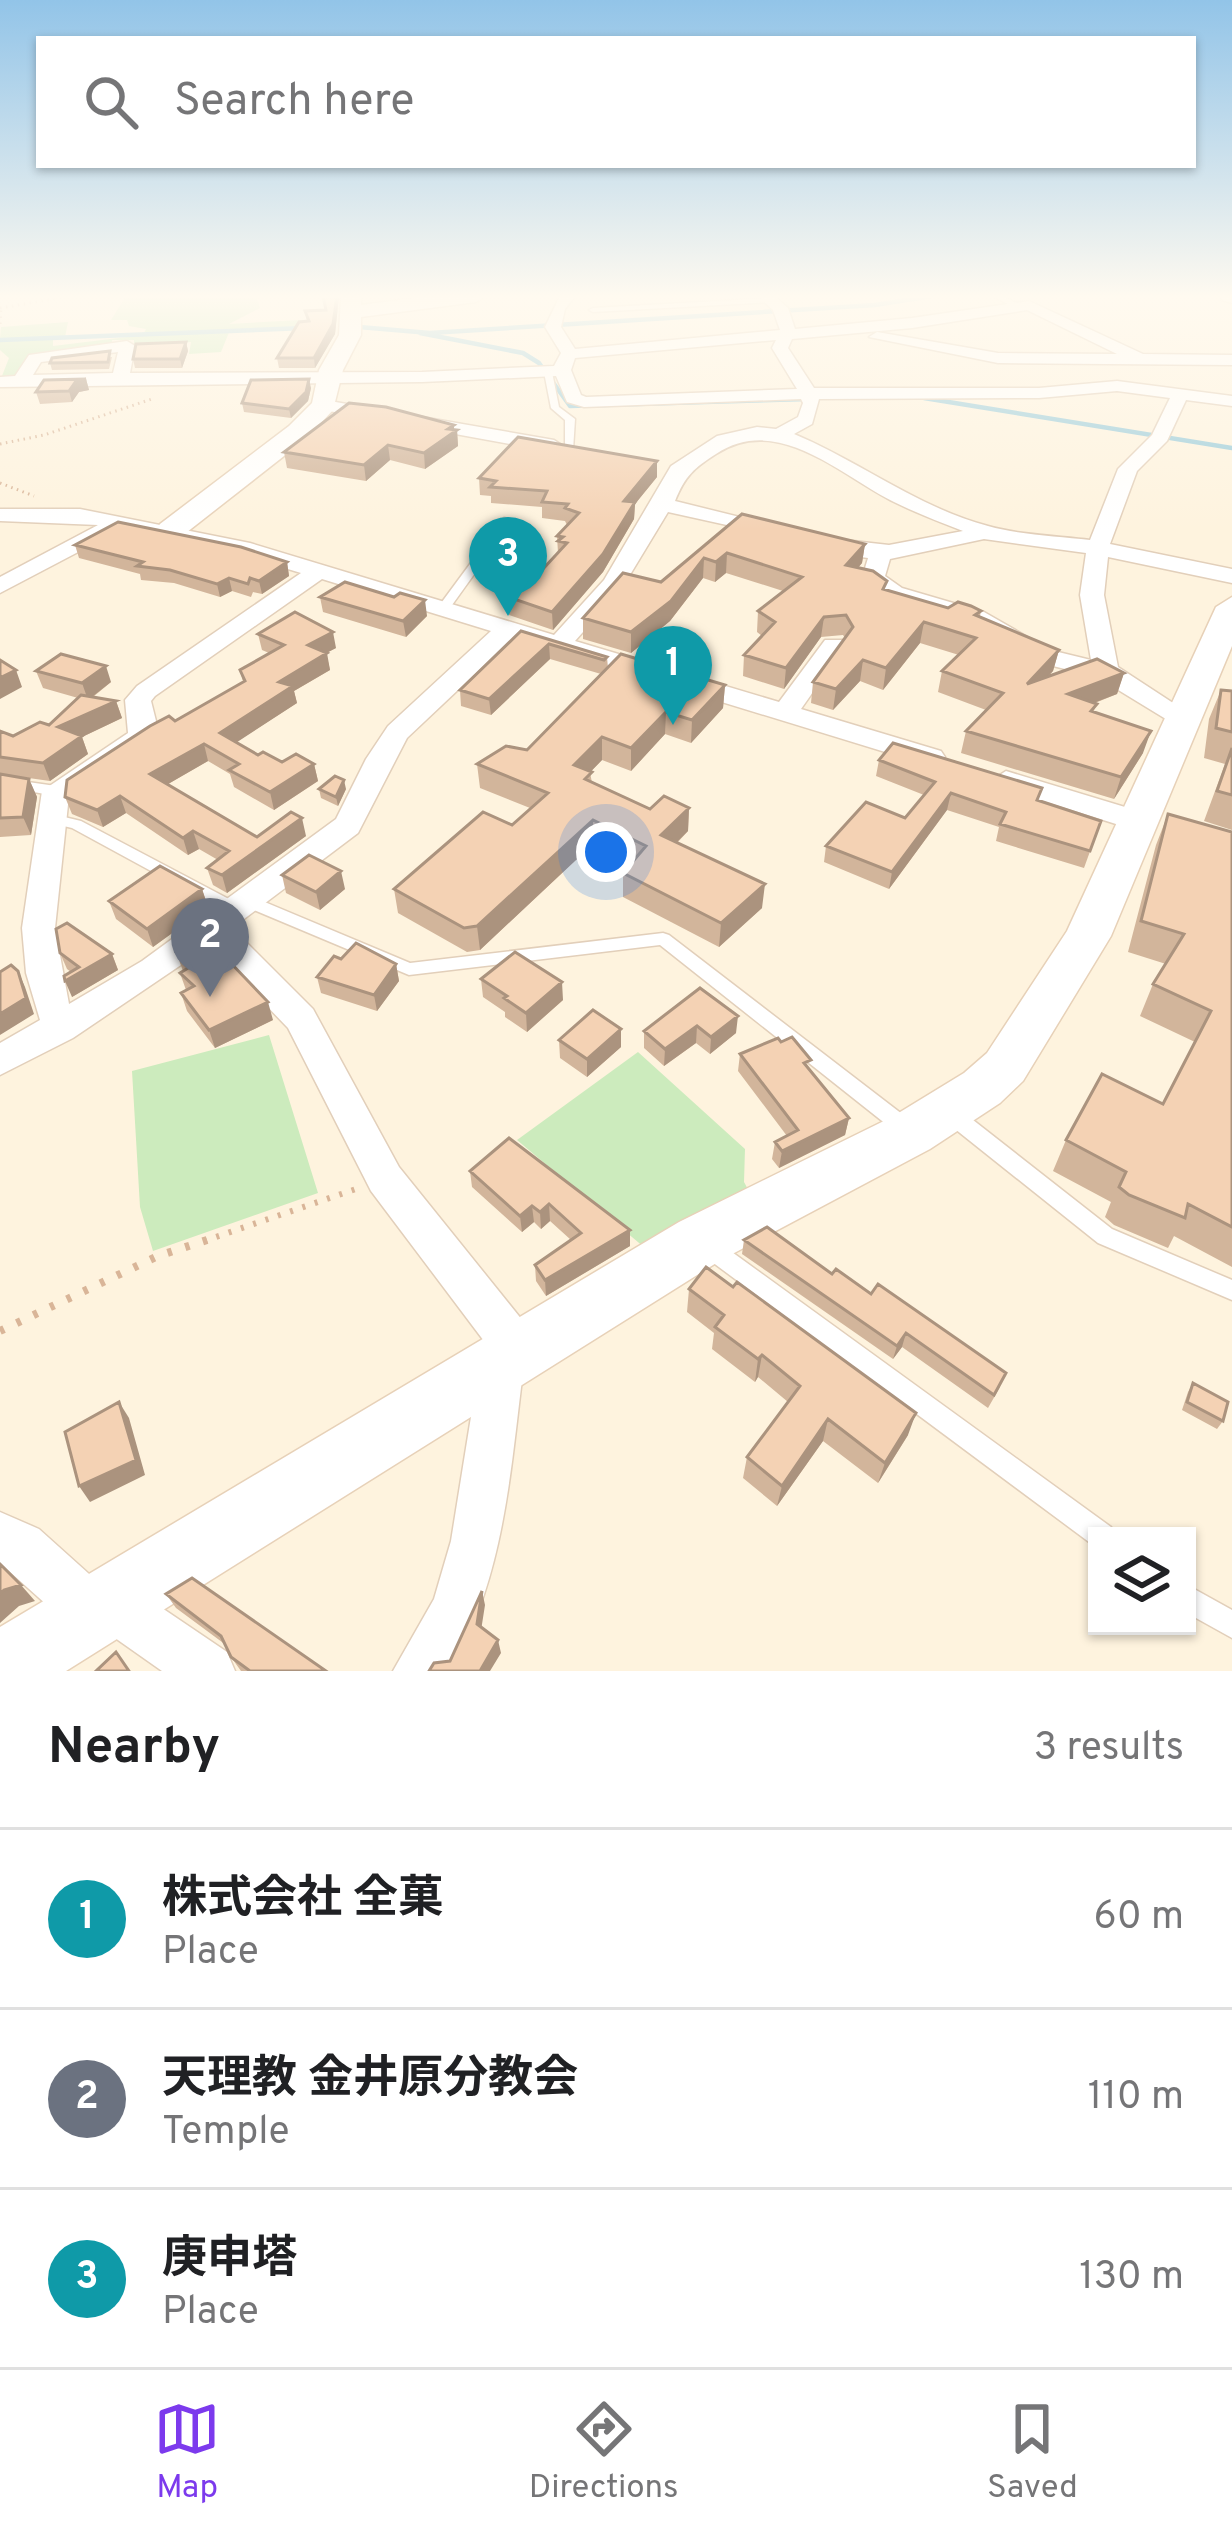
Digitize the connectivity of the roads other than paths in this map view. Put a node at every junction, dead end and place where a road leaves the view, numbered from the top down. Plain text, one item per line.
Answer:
1 (26, 374) edge
2 (332, 374) edge
3 (389, 374) edge
4 (559, 374) edge
5 (564, 374) edge
6 (796, 374) edge
7 (1178, 374) edge
8 (121, 375) joint
9 (331, 377) junction
10 (22, 381) junction
11 (0, 382) edge
12 (808, 394) junction
13 (1177, 394) junction
14 (1232, 401) edge
15 (324, 405) junction
16 (779, 435) junction
17 (570, 448) junction
18 (592, 452) edge
19 (663, 504) junction
20 (0, 515) edge
21 (508, 520) dead end
22 (121, 521) junction
23 (171, 530) junction
24 (983, 532) junction
25 (1098, 548) junction
26 (880, 556) junction
27 (319, 572) junction
28 (1232, 576) edge
29 (0, 586) edge
30 (1232, 607) edge
31 (443, 609) junction
32 (508, 629) junction
33 (559, 644) junction
34 (834, 645) edge
35 (1106, 671) junction
36 (1194, 710) junction
37 (786, 712) junction
38 (0, 782) edge
39 (56, 806) junction
40 (1156, 827) junction
41 (232, 913) junction
42 (60, 1028) junction
43 (0, 1061) edge
44 (930, 1122) junction
45 (700, 1241) junction
46 (1232, 1290) edge
47 (511, 1356) junction
48 (1090, 1527) edge
49 (0, 1537) edge
50 (1196, 1603) edge
51 (102, 1608) junction
52 (1232, 1625) edge
53 (0, 1670) edge
54 (208, 1671) edge
55 (420, 1671) edge

1 - 10 street
2 - 9 street
3 - 9 street
4 - 17 lane
5 - 12 street
6 - 12 street
7 - 13 street
8 - 9 street
8 - 10 street
9 - 15 street
10 - 11 street
12 - 13 street
12 - 16 street
13 - 14 street
13 - 25 street
15 - 17 street
15 - 23 street
16 - 19 street
16 - 24 street
17 - 18 street
19 - 26 street
19 - 33 street
20 - 22 street
21 - 31 lane
22 - 23 street
22 - 29 street
23 - 27 street
24 - 25 street
24 - 26 street
25 - 28 street
25 - 35 street
26 - 35 street
27 - 31 street
27 - 39 street
30 - 36 street
31 - 32 street
32 - 33 street
32 - 41 street
33 - 37 street
34 - 37 street
35 - 36 street
36 - 40 street
37 - 40 street
38 - 39 lane
39 - 41 lane
39 - 42 street
40 - 44 street
41 - 42 street
41 - 44 lane
41 - 47 street
42 - 43 street
44 - 45 street
44 - 46 lane
45 - 47 street
45 - 48 lane
47 - 51 street
47 - 55 street
49 - 51 street
50 - 52 lane
51 - 53 street
51 - 54 street

